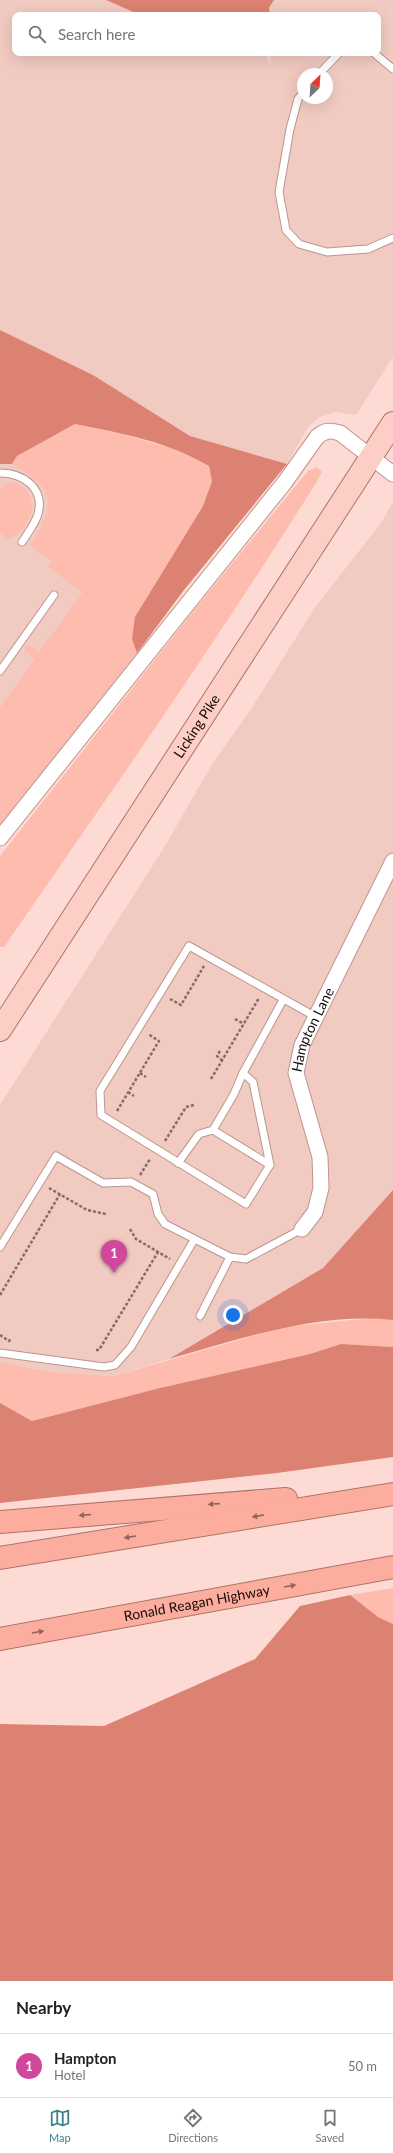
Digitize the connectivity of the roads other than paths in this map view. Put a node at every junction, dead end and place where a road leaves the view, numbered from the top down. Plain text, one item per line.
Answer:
1 (336, 56) edge
2 (378, 56) edge
3 (325, 68) edge
4 (393, 69) edge
5 (297, 103) edge
6 (393, 238) edge
7 (393, 423) edge
8 (371, 457) junction
9 (0, 473) edge
10 (393, 474) edge
11 (22, 542) dead end
12 (54, 596) dead end
13 (0, 671) edge
14 (0, 838) edge
15 (393, 861) edge
16 (283, 1000) junction
17 (316, 1018) junction
18 (0, 1030) edge
19 (243, 1073) junction
20 (213, 1130) junction
21 (178, 1163) junction
22 (270, 1165) junction
23 (302, 1229) joint
24 (194, 1240) junction
25 (0, 1247) edge
26 (230, 1258) junction
27 (200, 1316) dead end
28 (0, 1353) edge
29 (393, 1492) edge
30 (0, 1522) edge
31 (0, 1558) edge
32 (393, 1567) edge
33 (0, 1639) edge

1 - 3 lane
2 - 4 lane
5 - 6 lane
7 - 8 main road, Licking Pike
8 - 10 street
8 - 14 street
8 - 18 main road, Licking Pike
9 - 11 lane
12 - 13 lane
15 - 17 street, Hampton Lane
16 - 17 lane
16 - 19 lane
16 - 21 lane
17 - 23 street, Hampton Lane
19 - 20 lane
19 - 22 lane
20 - 21 lane
20 - 22 lane
21 - 22 lane
23 - 26 lane
24 - 25 lane
24 - 26 lane
24 - 28 lane
26 - 27 lane
29 -> 30 highway
29 -> 31 highway
33 -> 32 highway, Ronald Reagan Highway

